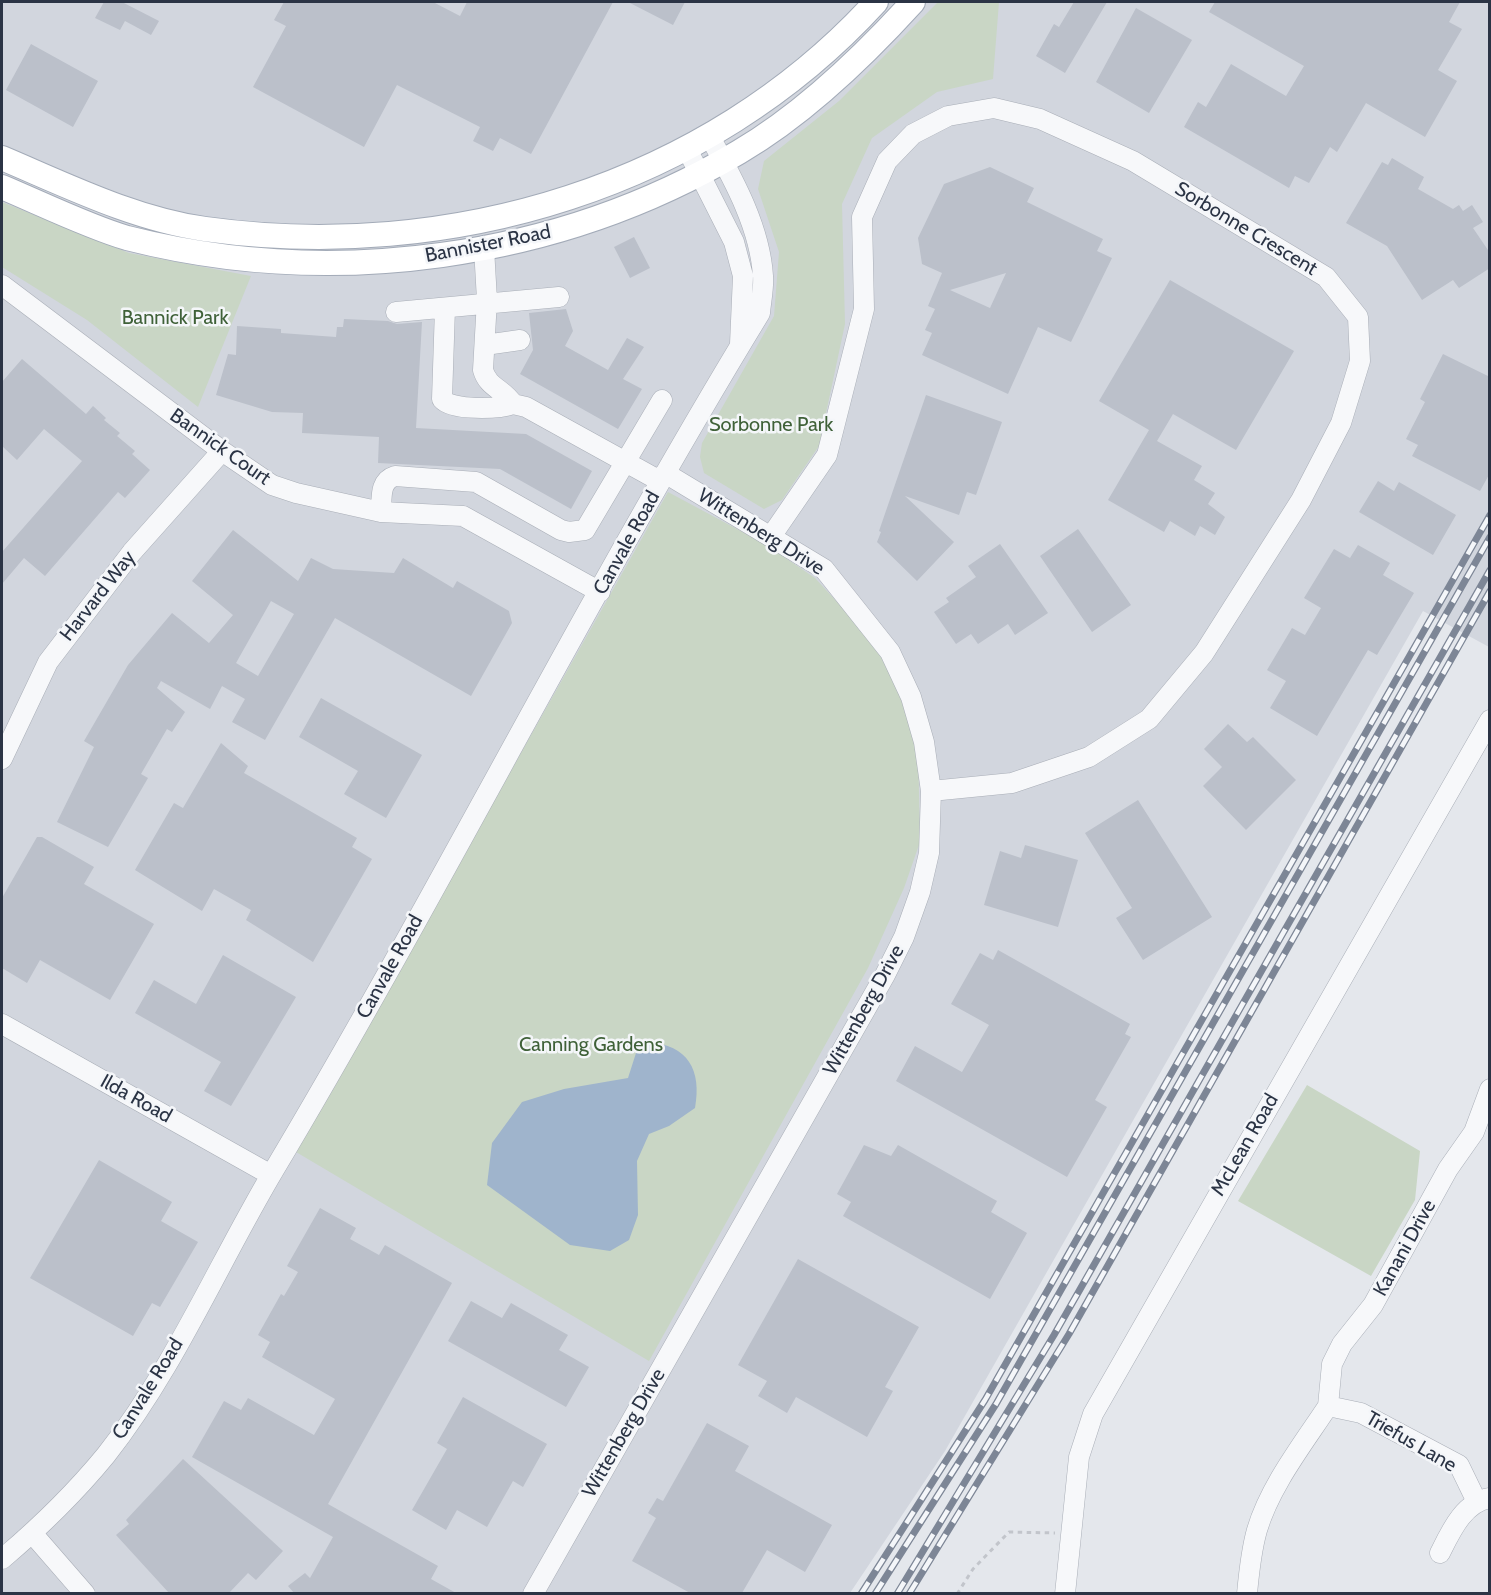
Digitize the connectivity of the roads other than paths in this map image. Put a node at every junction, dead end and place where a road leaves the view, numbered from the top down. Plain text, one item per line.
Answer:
1 (876, 2) edge
2 (913, 2) edge
3 (710, 137) junction
4 (687, 149) junction
5 (2, 158) edge
6 (723, 161) junction
7 (699, 174) junction
8 (2, 187) edge
9 (484, 248) junction
10 (2, 285) edge
11 (559, 297) dead end
12 (487, 305) junction
13 (445, 308) junction
14 (396, 312) dead end
15 (520, 340) dead end
16 (485, 345) junction
17 (740, 347) junction
18 (662, 400) dead end
19 (513, 404) junction
20 (222, 452) junction
21 (627, 462) junction
22 (663, 477) junction
23 (381, 512) junction
24 (772, 535) junction
25 (600, 592) junction
26 (1490, 720) edge
27 (2, 759) edge
28 (931, 791) junction
29 (2, 1024) edge
30 (1490, 1089) edge
31 (271, 1175) junction
32 (1328, 1406) junction
33 (1483, 1499) edge
34 (32, 1533) junction
35 (1440, 1553) dead end
36 (2, 1559) edge
37 (85, 1593) edge
38 (533, 1593) edge
39 (1065, 1593) edge
40 (1247, 1593) edge

1 - 3 main road, Bannister Road
2 - 6 main road, Bannister Road
3 - 4 main road, Bannister Road
3 - 6 street, Canvale Road
4 - 5 main road, Bannister Road
4 - 7 street, Canvale Road
6 - 7 main road, Bannister Road
6 - 17 street, Canvale Road
7 - 9 main road, Bannister Road
7 - 17 street, Canvale Road
8 - 9 main road, Bannister Road
9 - 12 street
10 - 20 street, Bannick Court
11 - 12 street
12 - 13 street
12 - 16 street
13 - 14 street
13 - 19 street
15 - 16 street
16 - 19 street
17 - 22 street, Canvale Road
18 - 21 street
19 - 21 street, Wittenberg Drive
20 - 23 street, Bannick Court
20 - 27 street, Harvard Way
21 - 22 street, Wittenberg Drive
21 - 23 street
22 - 24 street, Wittenberg Drive
22 - 25 street, Canvale Road
23 - 25 street, Bannick Court
24 - 28 street, Wittenberg Drive
24 - 28 street, Sorbonne Crescent
25 - 31 street, Canvale Road
26 - 39 street, McLean Road
28 - 38 street, Wittenberg Drive
29 - 31 street, Ilda Road
30 - 32 street, Kanani Drive
31 - 34 street, Canvale Road
32 - 33 street, Triefus Lane
32 - 40 street
33 - 35 street
34 - 36 street, Canvale Road
34 - 37 street

